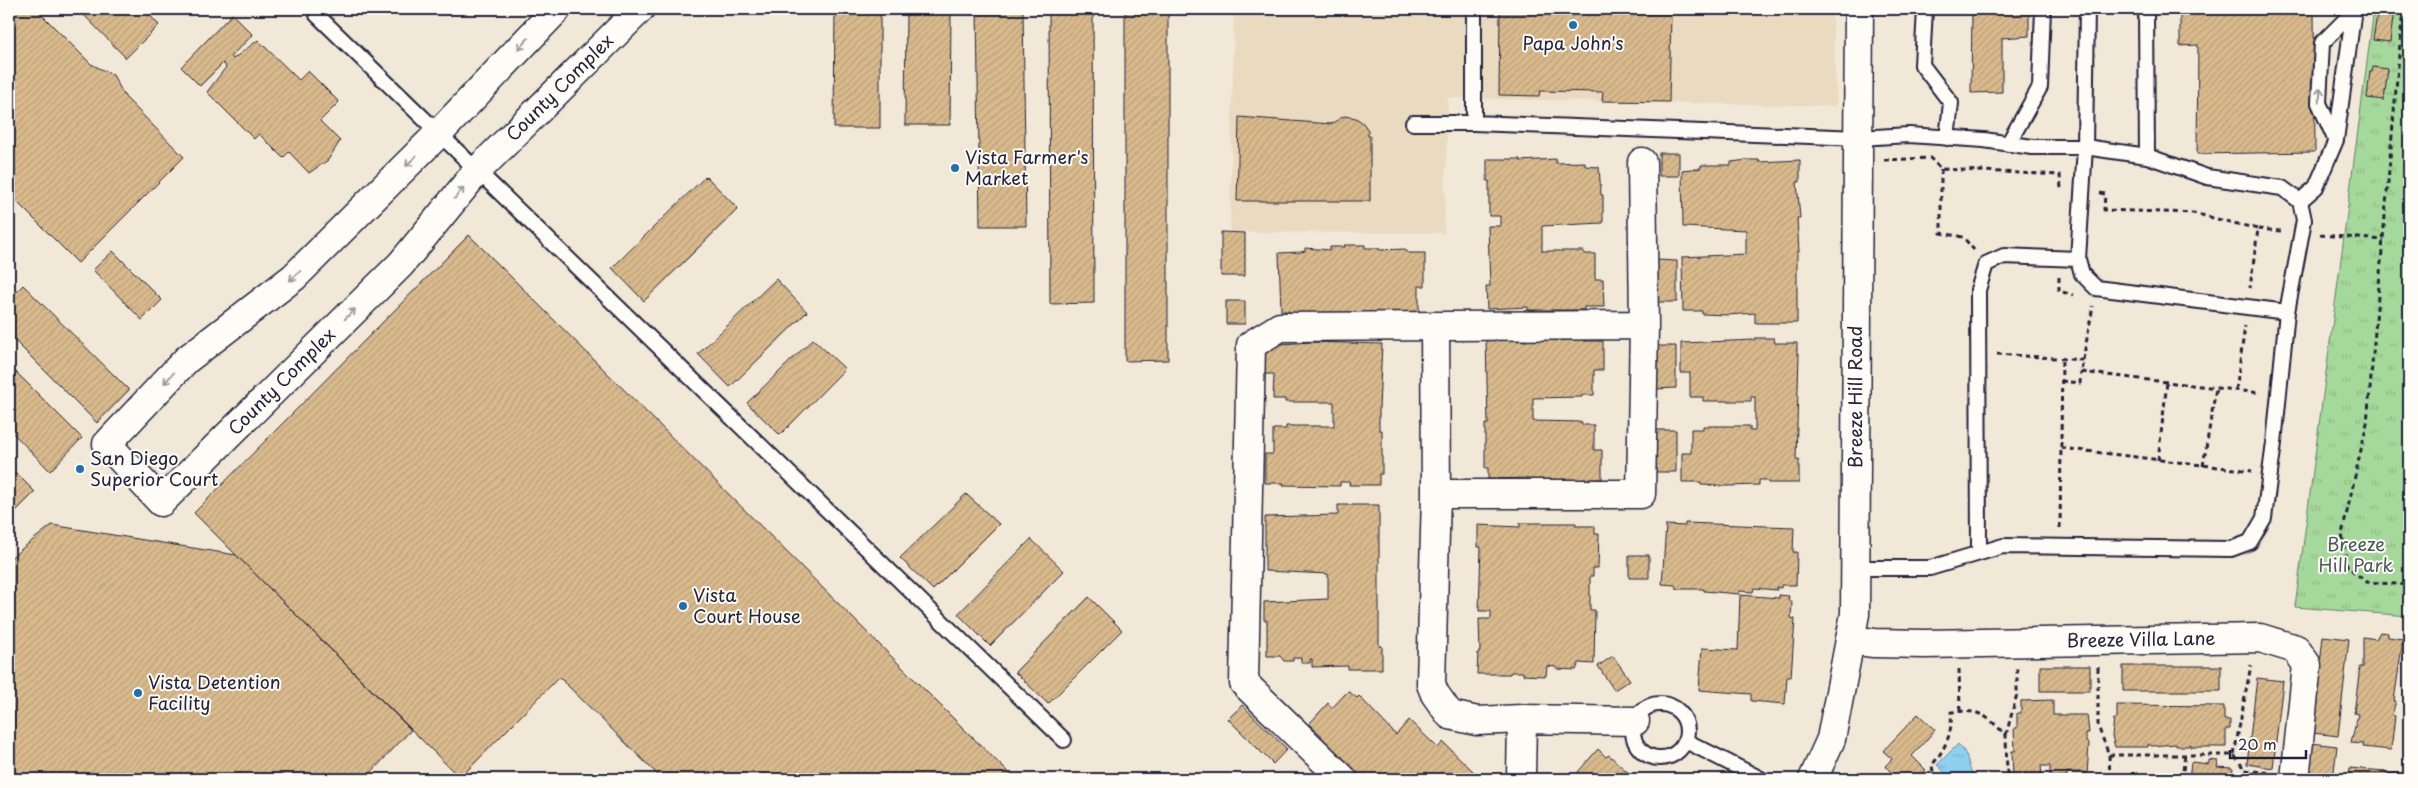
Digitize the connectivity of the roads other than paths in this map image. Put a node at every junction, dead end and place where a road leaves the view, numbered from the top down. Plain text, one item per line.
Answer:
1 (557, 9) edge
2 (640, 9) edge
3 (1474, 9) edge
4 (1859, 9) edge
5 (1925, 9) edge
6 (2043, 9) edge
7 (2086, 9) edge
8 (2146, 9) edge
9 (2354, 10) edge
10 (317, 15) dead end
11 (1413, 123) dead end
12 (1474, 123) junction
13 (439, 133) junction
14 (1947, 138) junction
15 (2336, 140) junction
16 (2008, 144) junction
17 (2085, 147) junction
18 (1859, 150) junction
19 (2147, 156) junction
20 (1642, 162) dead end
21 (478, 170) junction
22 (2300, 201) junction
23 (2078, 259) junction
24 (2287, 312) junction
25 (1644, 325) junction
26 (1436, 327) junction
27 (1436, 494) junction
28 (1979, 553) junction
29 (1855, 568) junction
30 (1850, 640) junction
31 (1522, 719) junction
32 (1635, 721) junction
33 (1064, 740) dead end
34 (1686, 741) junction
35 (2295, 777) edge
36 (1343, 779) edge
37 (1521, 779) edge
38 (1761, 779) edge
39 (1813, 779) edge

1 -> 13 street, County Complex
2 - 21 street, County Complex
3 - 12 lane
4 - 18 street, Breeze Hill Road
5 - 14 lane
6 - 16 lane
7 - 17 lane
8 - 19 lane
9 - 15 lane
15 -> 9 lane
10 - 13 lane
11 - 12 lane
12 - 18 lane
13 - 21 lane
13 -> 21 street, County Complex
14 - 16 lane
14 - 18 lane
15 - 22 lane
16 - 17 lane
17 - 19 lane
17 - 23 lane
18 - 29 street, Breeze Hill Road
19 - 22 lane
20 - 25 street
21 - 33 lane
22 - 24 lane
23 - 24 lane
23 - 28 lane
24 - 28 lane
25 - 26 street
25 - 27 street
26 - 27 street
26 - 36 street
27 - 31 street
28 - 29 lane
29 - 30 street, Breeze Hill Road
30 - 35 street, Breeze Villa Lane
30 - 39 street, Breeze Hill Road
31 - 32 street
31 - 37 street
32 - 34 lane
32 - 34 lane
34 - 38 lane

